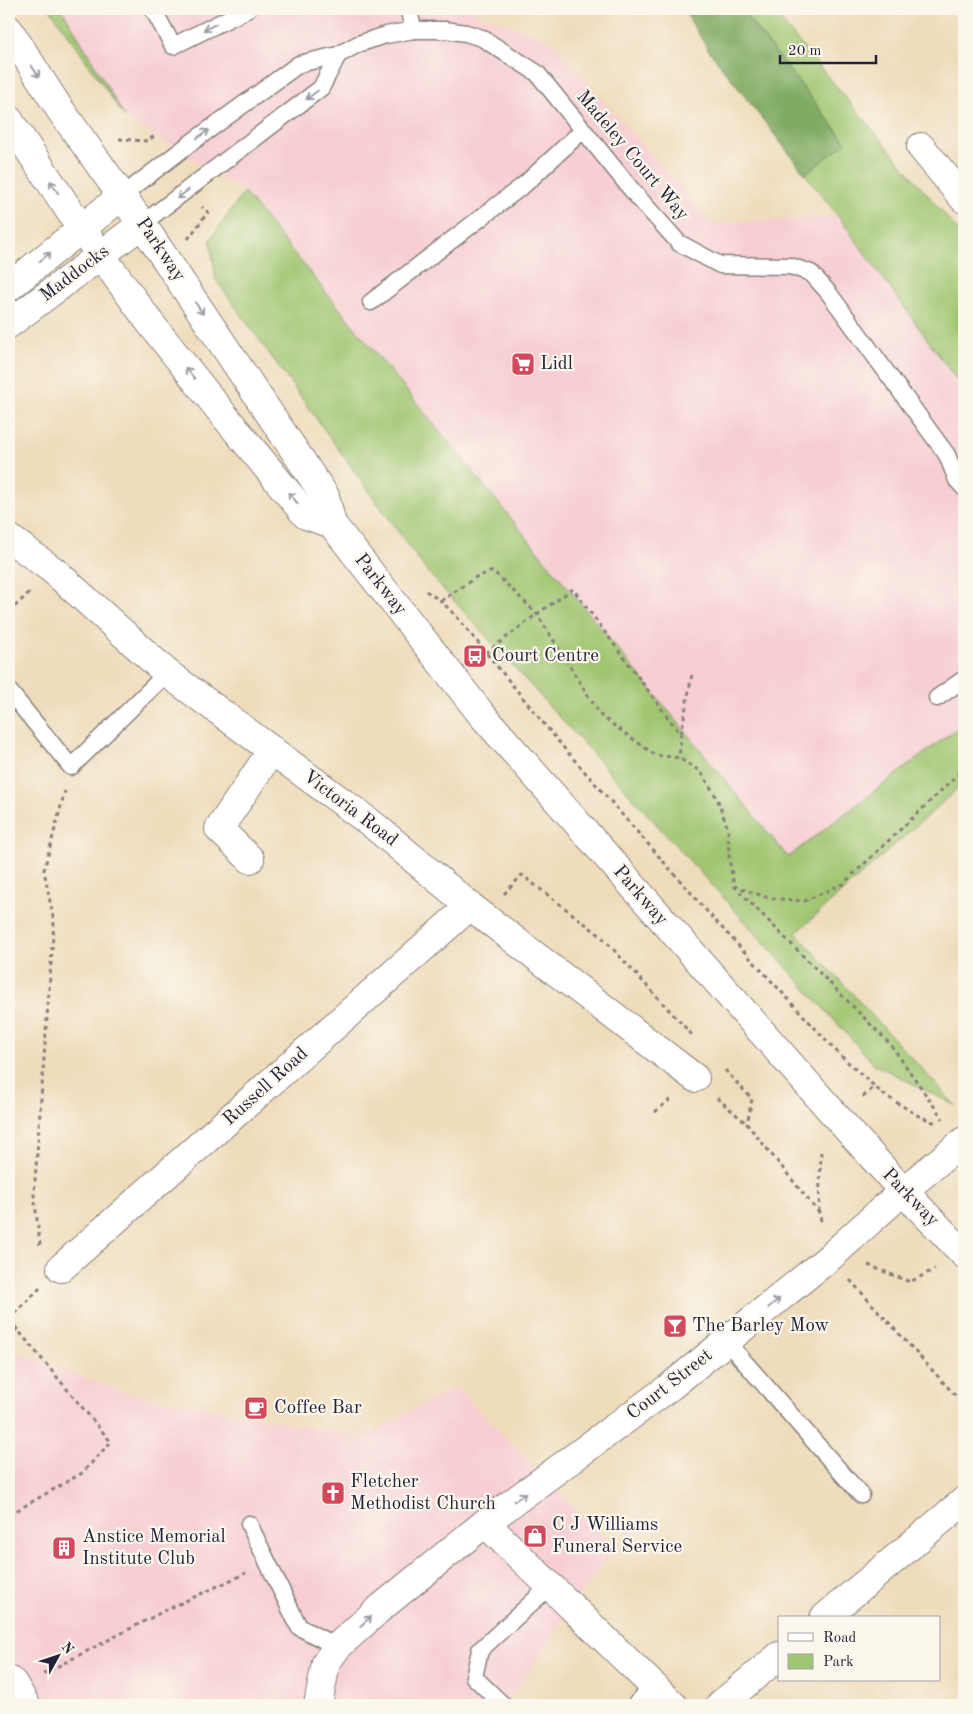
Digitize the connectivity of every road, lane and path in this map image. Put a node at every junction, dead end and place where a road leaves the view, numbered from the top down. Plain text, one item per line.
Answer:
1 (153, 9) edge
2 (248, 9) edge
3 (408, 9) edge
4 (9, 30) edge
5 (414, 30) junction
6 (338, 55) junction
7 (9, 120) edge
8 (584, 130) junction
9 (163, 131) dead end
10 (118, 139) dead end
11 (921, 148) dead end
12 (122, 195) junction
13 (964, 199) edge
14 (203, 208) dead end
15 (142, 224) junction
16 (81, 228) junction
17 (190, 248) dead end
18 (101, 255) junction
19 (9, 287) edge
20 (371, 302) dead end
21 (9, 324) edge
22 (961, 484) edge
23 (332, 524) junction
24 (9, 538) edge
25 (537, 614) junction
26 (486, 653) junction
27 (167, 672) junction
28 (692, 674) dead end
29 (964, 678) edge
30 (9, 691) edge
31 (937, 698) dead end
32 (681, 735) junction
33 (272, 750) junction
34 (679, 758) junction
35 (71, 767) junction
36 (964, 770) edge
37 (250, 859) dead end
38 (734, 886) junction
39 (470, 906) junction
40 (695, 1078) dead end
41 (874, 1086) junction
42 (863, 1097) dead end
43 (944, 1120) dead end
44 (954, 1133) edge
45 (821, 1148) dead end
46 (903, 1191) junction
47 (819, 1213) dead end
48 (40, 1250) dead end
49 (964, 1254) edge
50 (861, 1263) dead end
51 (61, 1268) joint
52 (937, 1268) dead end
53 (845, 1275) dead end
54 (9, 1319) edge
55 (17, 1329) junction
56 (9, 1337) edge
57 (726, 1342) junction
58 (964, 1405) edge
59 (861, 1495) dead end
60 (964, 1501) edge
61 (9, 1515) edge
62 (485, 1523) junction
63 (248, 1524) dead end
64 (267, 1563) junction
65 (549, 1587) junction
66 (826, 1616) edge
67 (337, 1647) junction
68 (778, 1657) edge
69 (42, 1674) dead end
70 (9, 1680) edge
71 (654, 1686) junction
72 (26, 1705) edge
73 (318, 1705) edge
74 (503, 1705) edge
75 (634, 1705) edge
76 (673, 1705) edge
77 (720, 1705) edge

2 -> 1 lane
3 - 5 lane
4 -> 12 street, Parkway
5 - 6 lane, Madeley Court Way
5 - 8 lane, Madeley Court Way
12 -> 6 lane, Madeley Court Way
6 -> 15 lane
16 -> 7 street
8 - 20 lane
8 - 22 lane, Madeley Court Way
9 - 10 path
11 - 13 street
12 - 15 street, Parkway
12 - 16 street, Maddocks
14 - 17 path
15 - 18 street, Maddocks
15 -> 23 street, Parkway
16 - 18 street
19 -> 16 street, Maddocks
18 - 21 street, Maddocks
23 -> 18 street
23 - 46 street, Parkway
24 - 27 street, Victoria Road
25 - 26 path
25 - 26 path
25 - 32 path
25 - 34 path
26 - 41 path
27 - 33 street, Victoria Road
27 - 35 lane
28 - 32 path
29 - 31 lane
30 - 35 lane
32 - 34 path
33 - 37 street
33 - 39 street, Victoria Road
34 - 38 path
35 - 48 path
36 - 38 path
38 - 43 path
39 - 40 street, Victoria Road
39 - 51 street, Russell Road
41 - 42 path
41 - 44 path
44 - 46 street, Court Street
45 - 47 path
46 - 49 street, Parkway
57 -> 46 street, Court Street
50 - 52 path
51 - 54 path
53 - 58 path
54 - 55 path
55 - 56 path
55 - 61 path
57 - 59 lane
62 -> 57 street, Court Street
60 - 66 street
62 - 65 street
67 -> 62 street, Court Street
63 - 64 lane
64 - 67 lane
64 - 69 path
65 - 71 street
65 - 74 lane
67 - 73 street, Court Street
68 - 77 street
70 - 72 street
71 - 75 lane
71 - 76 street

